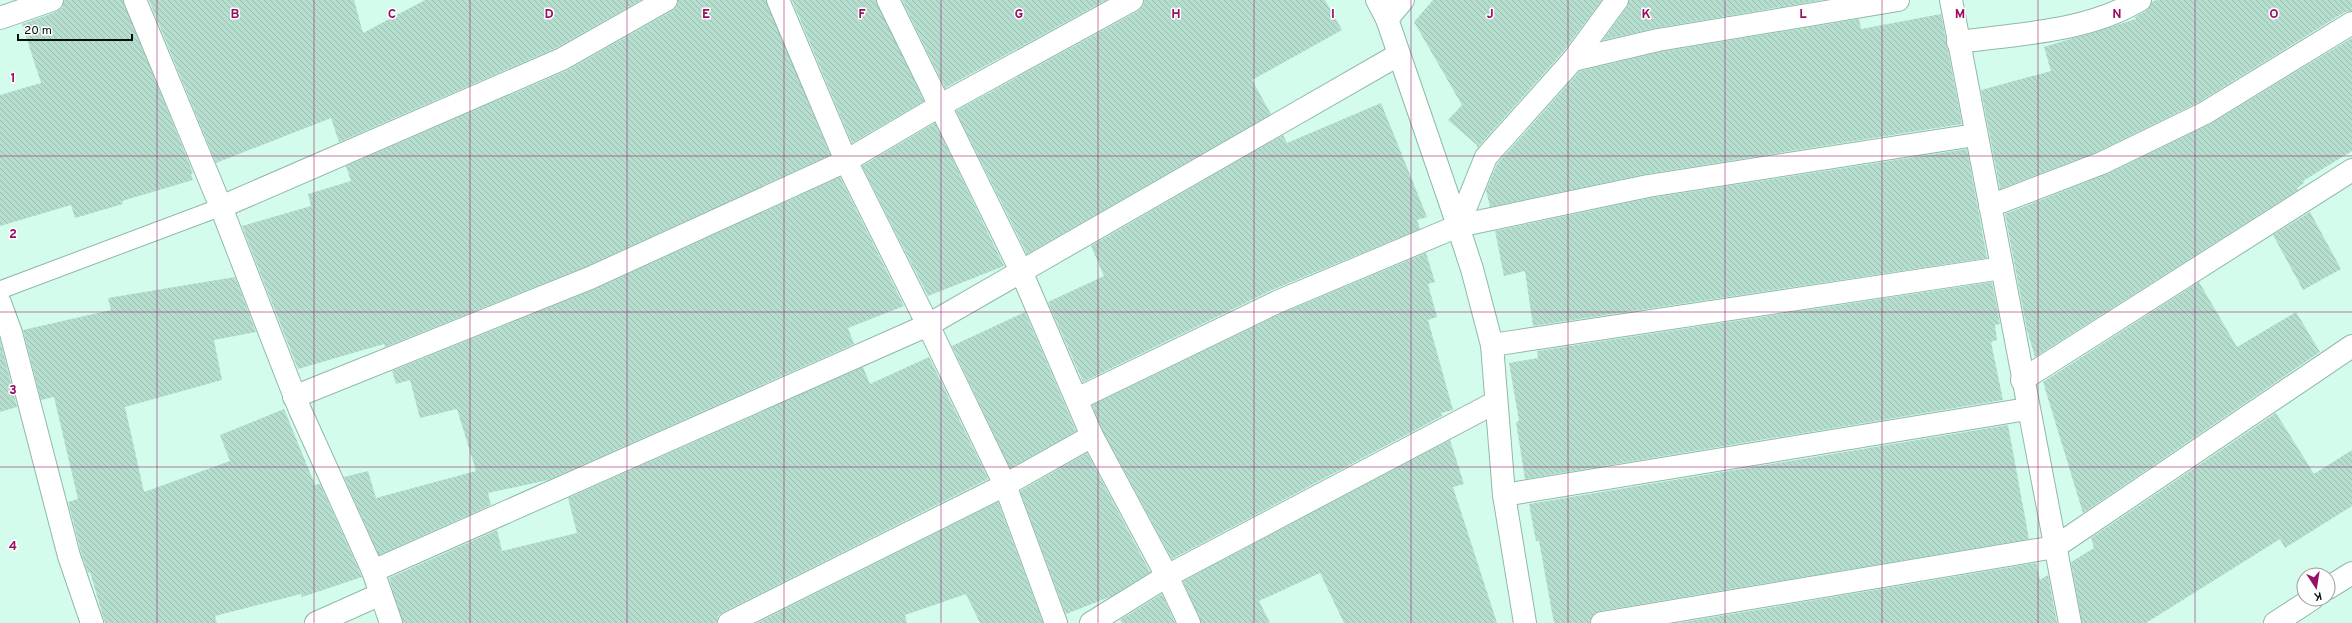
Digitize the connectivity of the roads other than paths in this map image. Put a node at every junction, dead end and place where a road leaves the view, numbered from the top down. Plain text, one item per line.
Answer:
1 (52, 0) edge
2 (135, 0) edge
3 (666, 0) edge
4 (778, 0) edge
5 (888, 0) edge
6 (1132, 0) edge
7 (1403, 0) edge
8 (1617, 0) edge
9 (1898, 0) edge
10 (1951, 0) edge
11 (2140, 0) edge
12 (1858, 3) edge
13 (1382, 10) edge
14 (0, 18) edge
15 (2352, 23) edge
16 (1958, 42) junction
17 (1398, 55) junction
18 (1572, 60) junction
19 (941, 105) junction
20 (1976, 135) junction
21 (846, 160) junction
22 (2352, 170) edge
23 (1990, 206) junction
24 (221, 207) junction
25 (1458, 226) junction
26 (2002, 268) junction
27 (1021, 271) junction
28 (0, 290) edge
29 (0, 302) edge
30 (928, 325) junction
31 (1492, 345) junction
32 (2352, 346) edge
33 (2022, 380) junction
34 (294, 397) junction
35 (1077, 399) junction
36 (1496, 402) junction
37 (2028, 409) junction
38 (1092, 436) junction
39 (1005, 486) junction
40 (1504, 495) junction
41 (2055, 547) junction
42 (373, 571) junction
43 (2352, 573) edge
44 (1167, 576) junction
45 (2336, 583) edge
46 (381, 594) junction
47 (2300, 607) edge
48 (92, 623) edge
49 (316, 623) edge
50 (391, 623) edge
51 (728, 623) edge
52 (1056, 623) edge
53 (1091, 623) edge
54 (1189, 623) edge
55 (1525, 623) edge
56 (1602, 623) edge
57 (2070, 623) edge
58 (2275, 623) edge

1 - 14 street
2 - 24 street
3 - 24 street
4 - 21 street
5 - 19 street
6 - 19 street
7 - 13 street
8 - 18 street
9 - 12 street
10 - 16 street
11 - 16 street
12 - 18 street
13 - 17 street
15 - 23 street
16 - 20 street
17 - 25 street
17 - 27 street
18 - 25 street
19 - 21 street
19 - 27 street
20 - 23 street
20 - 25 street
21 - 30 street
21 - 34 street
22 - 33 street
23 - 26 street
24 - 28 lane
24 - 34 street
25 - 31 street
25 - 35 street
26 - 31 street
26 - 33 street
27 - 30 street
27 - 35 street
29 - 48 street
30 - 39 street
30 - 42 street
31 - 36 street
32 - 41 street
33 - 37 street
34 - 42 street
35 - 38 street
36 - 40 street
36 - 44 street
37 - 40 street
37 - 41 street
38 - 39 street
38 - 44 street
39 - 51 street
39 - 52 street
40 - 55 street
41 - 56 street
41 - 57 street
42 - 46 street
43 - 45 street
44 - 53 street
44 - 54 street
46 - 49 street
46 - 50 street
47 - 58 street

